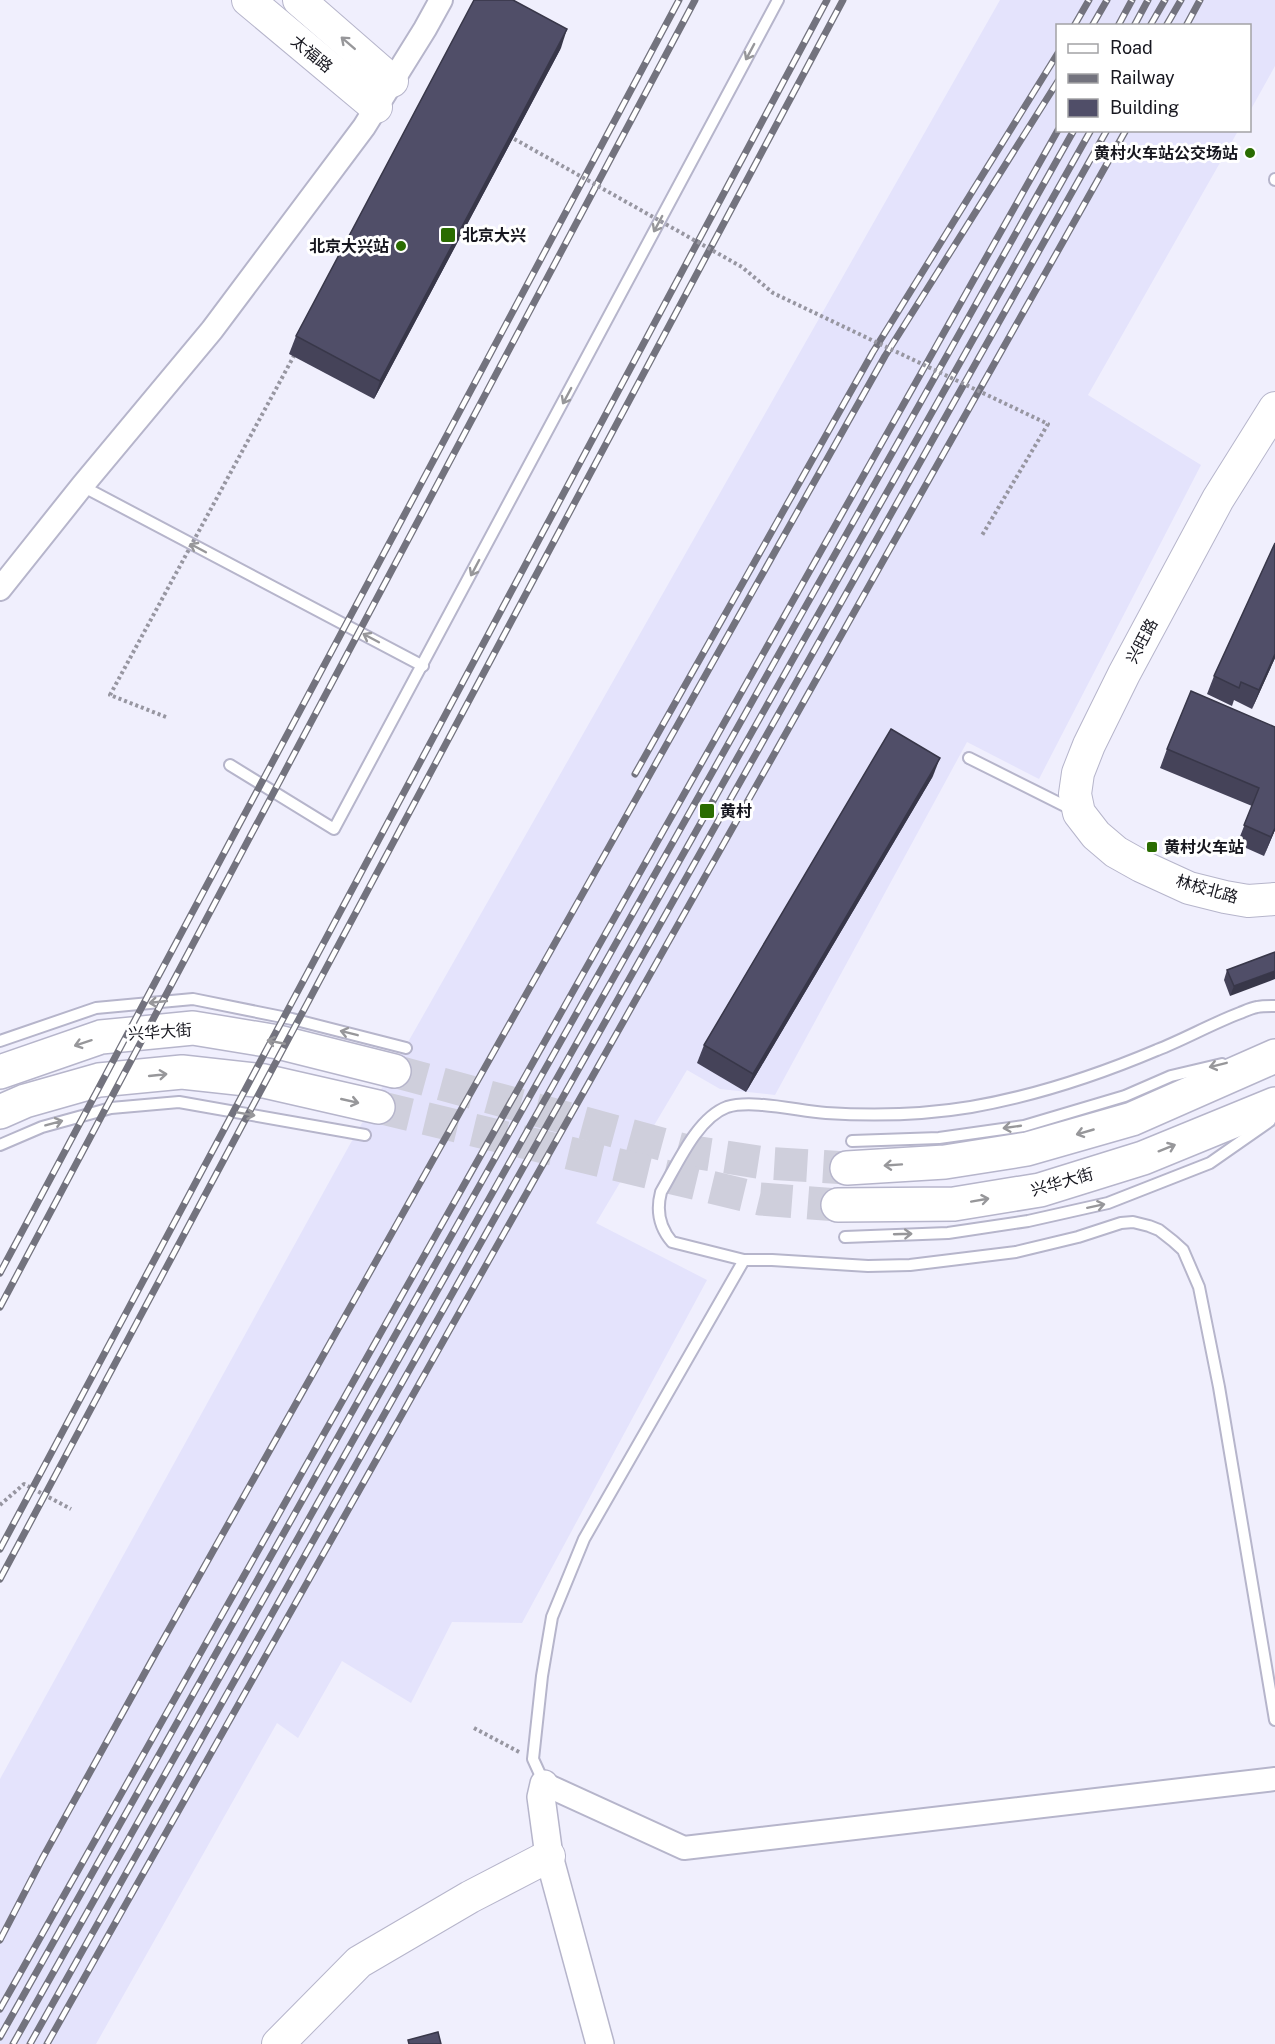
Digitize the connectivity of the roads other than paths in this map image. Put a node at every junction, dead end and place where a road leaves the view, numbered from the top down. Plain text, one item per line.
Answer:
1 (248, 0) edge
2 (299, 0) edge
3 (441, 0) edge
4 (778, 0) edge
5 (392, 81) junction
6 (376, 107) junction
7 (1275, 408) edge
8 (82, 486) junction
9 (0, 589) edge
10 (423, 666) junction
11 (969, 758) dead end
12 (230, 765) dead end
13 (1079, 813) junction
14 (1275, 899) edge
15 (1275, 1006) edge
16 (0, 1041) edge
17 (1275, 1051) edge
18 (1275, 1056) edge
19 (400, 1059) joint
20 (1240, 1059) dead end
21 (1229, 1062) dead end
22 (0, 1072) edge
23 (1275, 1104) edge
24 (0, 1112) edge
25 (1275, 1118) edge
26 (372, 1121) joint
27 (0, 1145) edge
28 (849, 1155) joint
29 (838, 1205) tunnel mouth
30 (845, 1237) dead end
31 (744, 1260) junction
32 (1275, 1720) edge
33 (1275, 1779) edge
34 (544, 1784) junction
35 (549, 1856) junction
36 (278, 2044) edge
37 (600, 2044) edge

1 - 6 main road, 太福路
5 -> 2 main road, 太福路
3 - 5 street
4 -> 10 lane
5 - 6 street
6 - 8 street
7 - 13 main road, 兴旺路
8 - 9 street
10 -> 8 lane
10 - 12 lane
11 - 13 lane
13 - 14 main road, 林校北路
15 - 31 lane
19 -> 16 lane
17 - 20 lane
18 -> 28 main road
19 -> 22 main road, 兴华大街
21 -> 28 lane
29 -> 23 main road, 兴华大街
24 -> 26 main road
30 -> 25 lane
27 -> 26 lane
31 - 32 lane
31 - 34 lane
33 - 34 street
34 - 35 street
35 - 36 main road
35 - 37 street

